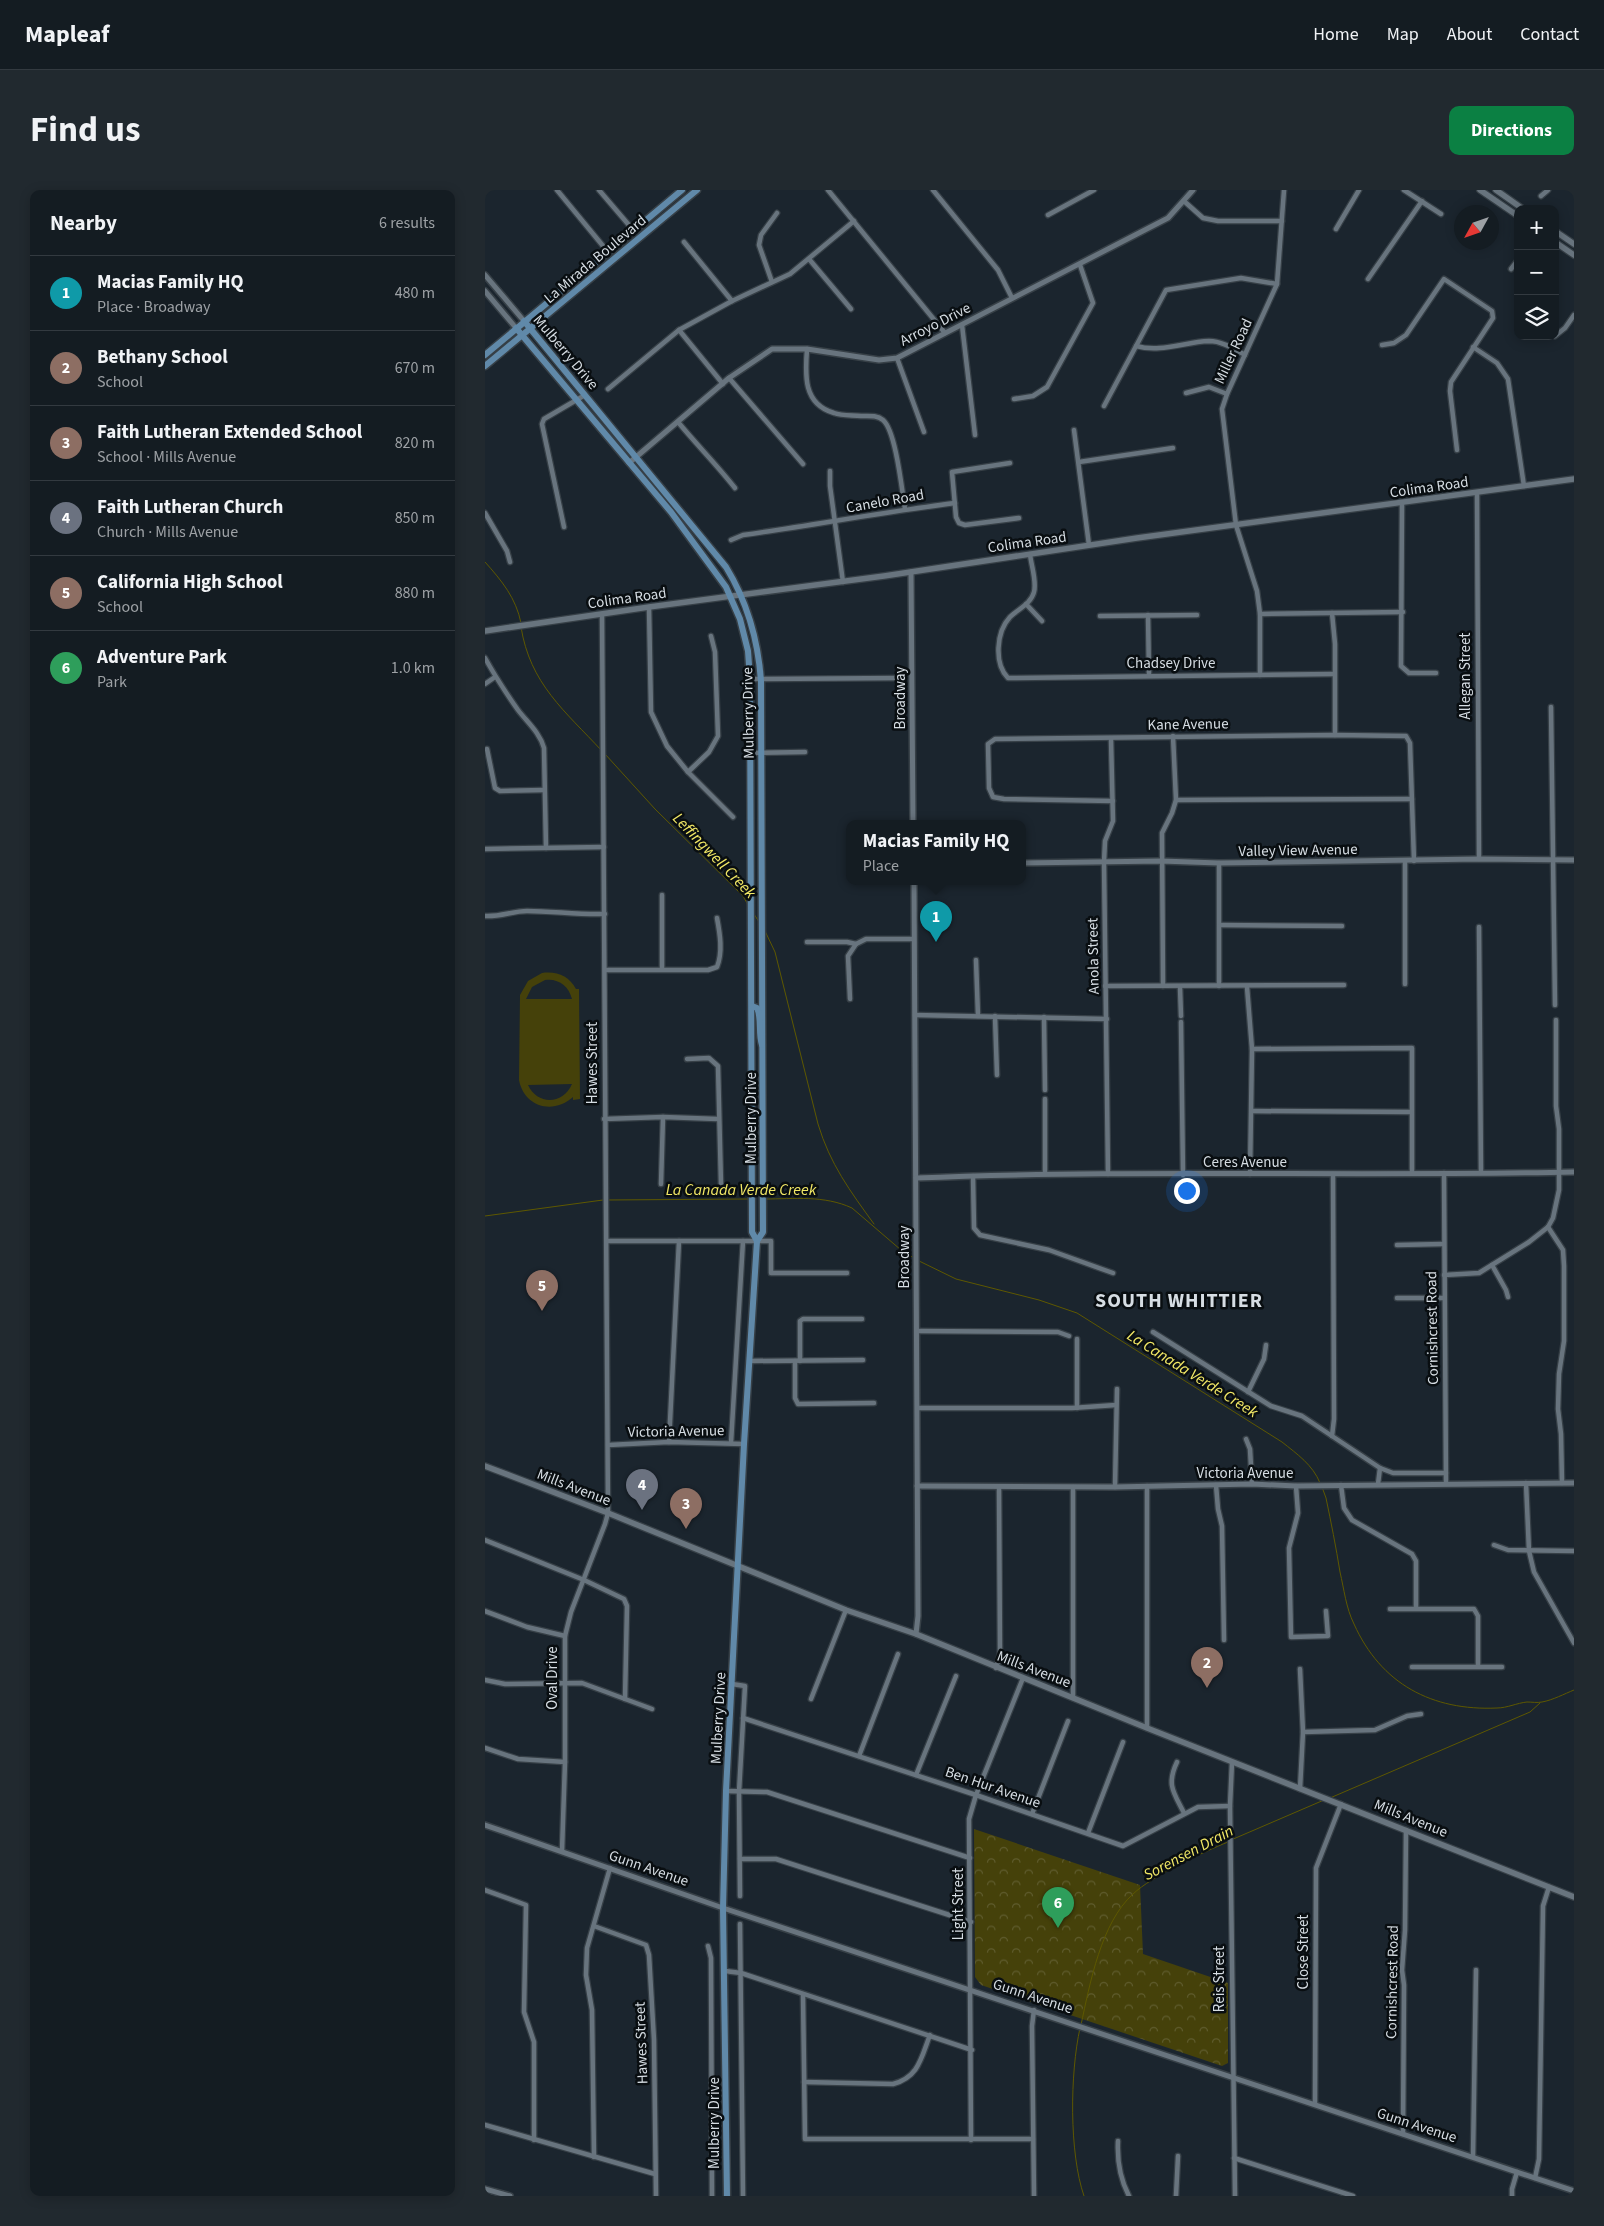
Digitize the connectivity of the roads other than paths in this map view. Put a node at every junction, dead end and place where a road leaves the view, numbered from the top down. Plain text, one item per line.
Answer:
1 (557, 190) edge
2 (599, 190) edge
3 (697, 190) edge
4 (828, 190) edge
5 (933, 190) edge
6 (1093, 190) edge
7 (1193, 190) edge
8 (1284, 190) edge
9 (1359, 190) edge
10 (1404, 190) edge
11 (1480, 190) edge
12 (1496, 190) edge
13 (1548, 190) edge
14 (679, 191) edge
15 (1541, 196) dead end
16 (685, 200) junction
17 (1422, 201) junction
18 (1185, 202) junction
19 (1517, 205) edge
20 (777, 213) dead end
21 (1514, 213) edge
22 (1441, 214) dead end
23 (1048, 215) dead end
24 (854, 221) junction
25 (1282, 221) junction
26 (1336, 229) dead end
27 (634, 231) junction
28 (1559, 233) edge
29 (684, 242) dead end
30 (1573, 242) edge
31 (1559, 245) edge
32 (608, 252) junction
33 (1574, 254) edge
34 (809, 259) junction
35 (1080, 265) junction
36 (1514, 265) edge
37 (1511, 269) dead end
38 (485, 275) edge
39 (1368, 279) dead end
40 (772, 282) junction
41 (1277, 284) junction
42 (485, 291) edge
43 (1012, 298) junction
44 (732, 301) junction
45 (851, 309) dead end
46 (1574, 316) edge
47 (524, 321) junction
48 (961, 325) junction
49 (516, 328) junction
50 (531, 329) junction
51 (679, 330) junction
52 (945, 333) junction
53 (1559, 333) edge
54 (522, 336) junction
55 (1382, 345) dead end
56 (1137, 346) junction
57 (1473, 347) junction
58 (807, 349) junction
59 (485, 355) edge
60 (1245, 355) junction
61 (897, 358) junction
62 (485, 366) edge
63 (729, 378) junction
64 (723, 384) junction
65 (608, 389) dead end
66 (1186, 393) dead end
67 (1227, 394) junction
68 (585, 395) junction
69 (1014, 399) dead end
70 (577, 400) junction
71 (1104, 406) dead end
72 (678, 422) junction
73 (1074, 430) dead end
74 (924, 432) dead end
75 (975, 435) dead end
76 (1173, 448) dead end
77 (1457, 450) dead end
78 (636, 457) junction
79 (1079, 462) junction
80 (629, 463) junction
81 (1010, 463) dead end
82 (803, 464) dead end
83 (830, 471) dead end
84 (1574, 480) edge
85 (1523, 486) junction
86 (735, 488) dead end
87 (1477, 492) junction
88 (955, 503) junction
89 (1402, 503) junction
90 (905, 509) junction
91 (485, 513) edge
92 (1019, 518) dead end
93 (834, 522) junction
94 (1236, 525) junction
95 (564, 527) dead end
96 (731, 540) dead end
97 (1089, 545) junction
98 (1030, 554) junction
99 (510, 562) dead end
100 (911, 572) junction
101 (843, 582) junction
102 (742, 596) junction
103 (731, 597) junction
104 (1026, 604) junction
105 (649, 607) junction
106 (1403, 612) junction
107 (1332, 613) junction
108 (602, 614) junction
109 (1260, 614) junction
110 (1148, 615) junction
111 (1197, 615) dead end
112 (1100, 616) dead end
113 (1042, 621) dead end
114 (485, 631) edge
115 (711, 636) dead end
116 (485, 658) edge
117 (1436, 673) dead end
118 (1334, 674) junction
119 (1149, 675) junction
120 (1260, 675) junction
121 (495, 677) junction
122 (903, 678) dead end
123 (750, 679) junction
124 (761, 681) junction
125 (485, 684) edge
126 (1551, 707) dead end
127 (1335, 735) junction
128 (1173, 736) junction
129 (1111, 738) junction
130 (487, 749) dead end
131 (805, 752) dead end
132 (751, 753) junction
133 (762, 754) junction
134 (688, 772) junction
135 (544, 790) junction
136 (1412, 799) junction
137 (1175, 800) junction
138 (1113, 801) junction
139 (733, 817) dead end
140 (913, 820) edge
141 (604, 847) junction
142 (546, 848) junction
143 (485, 849) edge
144 (1479, 859) junction
145 (1553, 860) junction
146 (1574, 860) edge
147 (1161, 861) junction
148 (1414, 861) junction
149 (1103, 862) junction
150 (1405, 862) junction
151 (1026, 863) edge
152 (1219, 863) junction
153 (914, 885) edge
154 (662, 895) dead end
155 (605, 914) junction
156 (485, 916) edge
157 (717, 918) dead end
158 (1219, 926) junction
159 (1342, 926) dead end
160 (1479, 927) dead end
161 (914, 939) junction
162 (807, 942) dead end
163 (855, 944) junction
164 (976, 960) dead end
165 (662, 968) junction
166 (605, 970) junction
167 (1405, 984) dead end
168 (1344, 985) dead end
169 (1105, 986) junction
170 (1163, 986) junction
171 (1180, 986) junction
172 (1219, 986) junction
173 (1247, 987) junction
174 (850, 999) dead end
175 (1555, 1005) dead end
176 (752, 1006) junction
177 (915, 1015) junction
178 (978, 1016) junction
179 (995, 1016) junction
180 (1044, 1017) junction
181 (1107, 1019) junction
182 (1556, 1020) dead end
183 (1252, 1049) junction
184 (764, 1051) junction
185 (687, 1059) dead end
186 (997, 1075) dead end
187 (1045, 1090) dead end
188 (1045, 1100) dead end
189 (1252, 1111) junction
190 (1411, 1112) junction
191 (663, 1117) junction
192 (604, 1119) junction
193 (718, 1119) junction
194 (1412, 1172) junction
195 (1481, 1172) junction
196 (1559, 1172) junction
197 (1574, 1172) edge
198 (1444, 1173) junction
199 (1045, 1174) junction
200 (1108, 1174) junction
201 (1250, 1174) junction
202 (1333, 1174) junction
203 (1183, 1175) junction
204 (973, 1176) junction
205 (916, 1178) junction
206 (661, 1184) dead end
207 (721, 1184) dead end
208 (1548, 1227) junction
209 (743, 1240) junction
210 (607, 1241) junction
211 (757, 1241) junction
212 (679, 1242) junction
213 (1443, 1244) junction
214 (1397, 1245) dead end
215 (1492, 1265) junction
216 (847, 1273) dead end
217 (1113, 1274) dead end
218 (1444, 1276) junction
219 (1508, 1297) dead end
220 (1397, 1298) dead end
221 (1444, 1298) junction
222 (863, 1319) dead end
223 (917, 1331) junction
224 (1153, 1332) dead end
225 (1069, 1336) dead end
226 (1077, 1338) dead end
227 (1266, 1345) dead end
228 (863, 1360) dead end
229 (749, 1361) junction
230 (798, 1361) junction
231 (1117, 1389) dead end
232 (1248, 1392) junction
233 (874, 1404) dead end
234 (1116, 1405) junction
235 (918, 1408) junction
236 (1077, 1408) junction
237 (1332, 1436) junction
238 (1247, 1439) dead end
239 (669, 1442) junction
240 (731, 1443) junction
241 (744, 1444) junction
242 (608, 1445) junction
243 (485, 1466) edge
244 (1380, 1468) junction
245 (1446, 1473) junction
246 (1526, 1483) junction
247 (1562, 1483) junction
248 (1574, 1483) edge
249 (1252, 1484) junction
250 (1377, 1484) junction
251 (1446, 1484) junction
252 (1216, 1485) junction
253 (1341, 1485) junction
254 (917, 1486) junction
255 (1147, 1486) junction
256 (1296, 1486) junction
257 (999, 1487) junction
258 (1073, 1487) junction
259 (1115, 1487) junction
260 (608, 1513) junction
261 (485, 1540) edge
262 (1494, 1545) dead end
263 (1529, 1551) junction
264 (1574, 1551) edge
265 (739, 1566) junction
266 (584, 1580) junction
267 (1416, 1608) junction
268 (1390, 1609) dead end
269 (846, 1610) junction
270 (485, 1611) edge
271 (1326, 1611) dead end
272 (916, 1634) junction
273 (565, 1636) junction
274 (1224, 1640) dead end
275 (1574, 1643) edge
276 (898, 1654) dead end
277 (1478, 1666) junction
278 (1501, 1666) dead end
279 (1412, 1667) dead end
280 (996, 1668) junction
281 (1300, 1669) dead end
282 (956, 1676) dead end
283 (1023, 1678) junction
284 (485, 1680) edge
285 (563, 1683) junction
286 (732, 1684) junction
287 (1073, 1698) junction
288 (625, 1699) junction
289 (811, 1699) dead end
290 (652, 1709) dead end
291 (1421, 1714) dead end
292 (743, 1718) junction
293 (1068, 1721) dead end
294 (1147, 1728) junction
295 (1303, 1732) junction
296 (1123, 1742) dead end
297 (485, 1748) edge
298 (859, 1756) junction
299 (565, 1762) junction
300 (1177, 1762) dead end
301 (1232, 1762) junction
302 (916, 1775) junction
303 (1300, 1788) junction
304 (726, 1792) junction
305 (739, 1792) junction
306 (976, 1794) junction
307 (1339, 1803) junction
308 (1230, 1806) junction
309 (1184, 1813) junction
310 (1032, 1814) junction
311 (485, 1825) edge
312 (1406, 1830) junction
313 (1088, 1833) junction
314 (562, 1851) junction
315 (970, 1858) junction
316 (740, 1859) junction
317 (611, 1868) junction
318 (1549, 1887) junction
319 (485, 1890) edge
320 (740, 1896) dead end
321 (1574, 1897) edge
322 (723, 1908) junction
323 (971, 1922) junction
324 (740, 1924) dead end
325 (594, 1926) junction
326 (708, 1946) dead end
327 (1477, 1970) dead end
328 (725, 1971) junction
329 (741, 1973) junction
330 (971, 1989) junction
331 (803, 1995) junction
332 (1034, 2010) junction
333 (930, 2035) junction
334 (972, 2050) junction
335 (1232, 2077) junction
336 (804, 2082) junction
337 (1315, 2104) junction
338 (485, 2125) edge
339 (1403, 2134) junction
340 (1033, 2139) junction
341 (534, 2140) junction
342 (971, 2140) junction
343 (1118, 2141) dead end
344 (1178, 2156) dead end
345 (594, 2157) junction
346 (1473, 2157) junction
347 (1234, 2158) junction
348 (1517, 2172) junction
349 (655, 2174) junction
350 (1535, 2178) junction
351 (485, 2189) edge
352 (1574, 2191) edge
353 (510, 2196) edge
354 (656, 2196) edge
355 (712, 2196) edge
356 (727, 2196) edge
357 (743, 2196) edge
358 (1034, 2196) edge
359 (1129, 2196) edge
360 (1176, 2196) edge
361 (1235, 2196) edge
362 (1353, 2196) edge
363 (1512, 2196) edge

1 - 32 street
2 - 27 street
3 - 16 main road, La Mirada Boulevard
4 - 24 street
5 - 43 street
6 - 23 street
7 - 18 street, Arroyo Drive
8 - 25 street, Miller Road
9 - 26 street
10 - 17 street
11 - 21 main road
12 - 19 main road
13 - 15 street
14 - 16 street
14 - 27 main road, La Mirada Boulevard
16 - 50 main road, La Mirada Boulevard
17 - 22 street
17 - 39 street
18 - 25 street
18 - 35 street, Arroyo Drive
20 - 40 street
24 - 34 street
24 - 52 street
25 - 41 street, Miller Road
27 - 32 main road, La Mirada Boulevard
28 - 30 main road
29 - 44 street
31 - 33 main road
32 - 47 main road, La Mirada Boulevard
34 - 40 street
34 - 45 street
35 - 43 street, Arroyo Drive
35 - 69 street
36 - 37 street
38 - 47 street, Mulberry Drive
40 - 44 street
41 - 56 street
41 - 60 street, Miller Road
42 - 49 street, Mulberry Drive
43 - 48 street, Arroyo Drive
44 - 51 street
46 - 53 street
47 - 49 main road, La Mirada Boulevard
47 - 50 main road, Mulberry Drive
48 - 52 street, Arroyo Drive
48 - 75 street
49 - 54 main road, Mulberry Drive
49 - 59 main road, La Mirada Boulevard
50 - 54 main road, La Mirada Boulevard
50 - 68 main road, Mulberry Drive
51 - 64 street
51 - 65 street
52 - 61 street, Arroyo Drive
54 - 62 main road, La Mirada Boulevard
54 - 70 main road, Mulberry Drive
55 - 57 street
56 - 60 street
56 - 71 street
57 - 77 street
57 - 85 street
58 - 61 street, Arroyo Drive
58 - 63 street, Arroyo Drive
58 - 90 street
60 - 67 street, Miller Road
61 - 74 street
63 - 64 street, Arroyo Drive
63 - 82 street
64 - 72 street, Arroyo Drive
66 - 67 street
67 - 94 street, Miller Road
68 - 70 street
68 - 78 main road, Mulberry Drive
70 - 80 main road, Mulberry Drive
70 - 95 street
72 - 78 street, Arroyo Drive
72 - 86 street
73 - 79 street
76 - 79 street
78 - 80 street, Arroyo Drive
78 - 102 main road, Mulberry Drive
79 - 97 street
80 - 103 main road, Mulberry Drive
81 - 88 street
83 - 93 street
84 - 85 main road, Colima Road
85 - 87 main road, Colima Road
87 - 89 main road, Colima Road
87 - 144 street, Allegan Street
88 - 90 street, Canelo Road
88 - 92 street
89 - 94 main road, Colima Road
89 - 106 street
90 - 93 street, Canelo Road
91 - 99 street
93 - 96 street, Canelo Road
93 - 101 street
94 - 97 main road, Colima Road
94 - 109 street
97 - 98 main road, Colima Road
98 - 100 main road, Colima Road
98 - 104 street
100 - 101 main road, Colima Road
100 - 140 street, Broadway
101 - 102 main road, Colima Road
102 - 103 main road, Colima Road
102 - 124 main road, Mulberry Drive
103 - 105 main road, Colima Road
103 - 123 main road, Mulberry Drive
104 - 113 street
104 - 119 street, Chadsey Drive
105 - 108 main road, Colima Road
105 - 134 street
106 - 107 street
106 - 117 street
107 - 109 street
107 - 118 street
108 - 114 main road, Colima Road
108 - 141 street, Hawes Street
109 - 120 street
110 - 111 street
110 - 112 street
110 - 119 street
115 - 134 street
116 - 121 street
118 - 120 street, Chadsey Drive
118 - 127 street
119 - 120 street, Chadsey Drive
121 - 125 street
121 - 135 street
122 - 124 street
123 - 124 street
123 - 132 main road, Mulberry Drive
124 - 133 main road, Mulberry Drive
126 - 145 street
127 - 128 street, Kane Avenue
127 - 136 street, Kane Avenue
128 - 129 street, Kane Avenue
128 - 137 street
129 - 138 street, Anola Street
129 - 138 street, Kane Avenue
130 - 135 street
131 - 133 street
132 - 133 street
132 - 176 main road, Mulberry Drive
133 - 184 main road, Mulberry Drive
134 - 139 street
135 - 142 street
136 - 137 street
136 - 148 street
137 - 147 street
138 - 149 street, Anola Street
141 - 142 street
141 - 155 street, Hawes Street
142 - 143 street
144 - 145 street, Valley View Avenue
144 - 148 street, Valley View Avenue
145 - 146 street, Valley View Avenue
145 - 175 street
147 - 149 street, Valley View Avenue
147 - 152 street, Valley View Avenue
147 - 170 street
148 - 150 street, Valley View Avenue
149 - 151 street, Valley View Avenue
149 - 169 street, Anola Street
150 - 152 street, Valley View Avenue
150 - 167 street
152 - 158 street
153 - 161 street, Broadway
154 - 165 street
155 - 156 street
155 - 166 street, Hawes Street
157 - 165 street
158 - 159 street
158 - 172 street
160 - 195 street
161 - 163 street
161 - 177 street, Broadway
162 - 163 street
163 - 174 street
164 - 178 street
165 - 166 street
166 - 192 street, Hawes Street
168 - 173 street
169 - 170 street
169 - 181 street, Anola Street
170 - 171 street
171 - 172 street
171 - 203 street
172 - 173 street
173 - 183 street
176 - 184 main road
176 - 211 main road, Mulberry Drive
177 - 178 street
177 - 205 street, Broadway
178 - 179 street
179 - 180 street
179 - 186 street
180 - 181 street
180 - 187 street
181 - 200 street, Anola Street
182 - 196 street
183 - 189 street
183 - 190 street
184 - 211 main road, Mulberry Drive
185 - 193 street
188 - 199 street
189 - 190 street
189 - 201 street
190 - 194 street
191 - 192 street
191 - 193 street
191 - 206 street
192 - 210 street, Hawes Street
193 - 207 street
194 - 198 street, Ceres Avenue
194 - 202 street, Ceres Avenue
195 - 196 street, Ceres Avenue
195 - 198 street, Ceres Avenue
196 - 197 street, Ceres Avenue
196 - 208 street
198 - 213 street, Cornishcrest Road
199 - 200 street, Ceres Avenue
199 - 204 street, Ceres Avenue
200 - 203 street, Ceres Avenue
201 - 202 street, Ceres Avenue
201 - 203 street, Ceres Avenue
202 - 237 street
204 - 205 street, Ceres Avenue
204 - 217 street
205 - 223 street, Broadway
208 - 215 street
208 - 247 street
209 - 211 street
209 - 212 street
209 - 240 street
210 - 212 street
210 - 242 street, Hawes Street
211 - 216 street
211 - 229 main road, Mulberry Drive
212 - 239 street
213 - 214 street
213 - 218 street, Cornishcrest Road
215 - 218 street
215 - 219 street
218 - 221 street, Cornishcrest Road
220 - 221 street
221 - 245 street, Cornishcrest Road
222 - 230 street
223 - 225 street
223 - 235 street, Broadway
224 - 232 street
226 - 236 street
227 - 232 street
228 - 230 street
229 - 230 street
229 - 241 main road, Mulberry Drive
230 - 233 street
231 - 234 street
232 - 237 street
234 - 236 street
234 - 259 street
235 - 236 street
235 - 254 street, Broadway
237 - 244 street
238 - 249 street
239 - 240 street, Victoria Avenue
239 - 242 street, Victoria Avenue
240 - 241 street, Victoria Avenue
241 - 265 main road, Mulberry Drive
242 - 260 street, Hawes Street
243 - 260 main road, Mills Avenue
244 - 245 street
244 - 250 street
245 - 251 street, Cornishcrest Road
246 - 247 street, Victoria Avenue
246 - 251 street, Victoria Avenue
246 - 263 street
247 - 248 street, Victoria Avenue
249 - 252 street, Victoria Avenue
249 - 256 street, Victoria Avenue
250 - 251 street, Victoria Avenue
250 - 253 street, Victoria Avenue
252 - 255 street, Victoria Avenue
252 - 274 street
253 - 256 street, Victoria Avenue
253 - 267 street
254 - 257 street, Victoria Avenue
254 - 272 street, Broadway
255 - 259 street, Victoria Avenue
255 - 294 street
256 - 271 street
257 - 258 street, Victoria Avenue
257 - 280 street
258 - 259 street, Victoria Avenue
258 - 287 street
260 - 265 main road, Mills Avenue
260 - 266 street, Oval Drive
261 - 266 street
262 - 263 street
263 - 264 street
263 - 275 street
265 - 269 main road, Mills Avenue
265 - 286 main road, Mulberry Drive
266 - 273 street, Oval Drive
266 - 288 street
267 - 268 street
267 - 277 street
269 - 272 main road, Mills Avenue
269 - 289 street
270 - 273 street
272 - 280 main road, Mills Avenue
273 - 285 street, Oval Drive
276 - 298 street
277 - 278 street
277 - 279 street
280 - 283 main road, Mills Avenue
281 - 295 street
282 - 302 street
283 - 287 main road, Mills Avenue
283 - 306 street, Light Street
284 - 285 street
285 - 288 street
285 - 299 street, Oval Drive
286 - 292 street, Mulberry Drive
286 - 304 main road, Mulberry Drive
287 - 294 main road, Mills Avenue
288 - 290 street
291 - 295 street
292 - 298 street, Ben Hur Avenue
292 - 305 street, Mulberry Drive
293 - 310 street
294 - 301 main road, Mills Avenue
295 - 303 street
296 - 313 street
297 - 299 street
298 - 302 street, Ben Hur Avenue
299 - 314 street, Oval Drive
300 - 309 street
301 - 303 main road, Mills Avenue
301 - 308 street, Reis Street
302 - 306 street, Ben Hur Avenue
303 - 307 main road, Mills Avenue
304 - 305 street
304 - 322 main road, Mulberry Drive
305 - 315 street
305 - 316 street, Mulberry Drive
306 - 310 street, Ben Hur Avenue
306 - 315 street, Light Street
307 - 312 main road, Mills Avenue
307 - 337 street, Close Street
308 - 309 street, Ben Hur Avenue
308 - 335 street, Reis Street
309 - 313 street, Ben Hur Avenue
310 - 313 street, Ben Hur Avenue
311 - 314 street, Gunn Avenue
312 - 318 main road, Mills Avenue
312 - 339 street, Cornishcrest Road
314 - 317 street, Gunn Avenue
315 - 323 street, Light Street
316 - 320 street, Mulberry Drive
316 - 323 street
317 - 322 street, Gunn Avenue
317 - 325 street
318 - 321 main road, Mills Avenue
318 - 350 street
319 - 341 street
322 - 328 main road, Mulberry Drive
322 - 330 street, Gunn Avenue
323 - 330 street, Light Street
324 - 329 street, Mulberry Drive
325 - 345 street
325 - 349 street, Hawes Street
326 - 355 street
327 - 346 street
328 - 329 street
328 - 356 main road, Mulberry Drive
329 - 331 street
329 - 357 street, Mulberry Drive
330 - 332 street, Gunn Avenue
330 - 334 street, Light Street
331 - 333 street
331 - 336 street
332 - 335 street, Gunn Avenue
332 - 340 street
333 - 334 street
333 - 336 street
334 - 342 street, Light Street
335 - 337 street, Gunn Avenue
335 - 347 street, Reis Street
336 - 342 street
337 - 339 street, Gunn Avenue
338 - 341 street
339 - 346 street, Gunn Avenue
340 - 342 street
340 - 358 street
341 - 345 street
343 - 359 street
344 - 360 street
345 - 349 street
346 - 348 street, Gunn Avenue
347 - 361 street, Reis Street
347 - 362 street
348 - 350 street, Gunn Avenue
348 - 363 street
349 - 354 street, Hawes Street
350 - 352 street, Gunn Avenue
351 - 353 street

